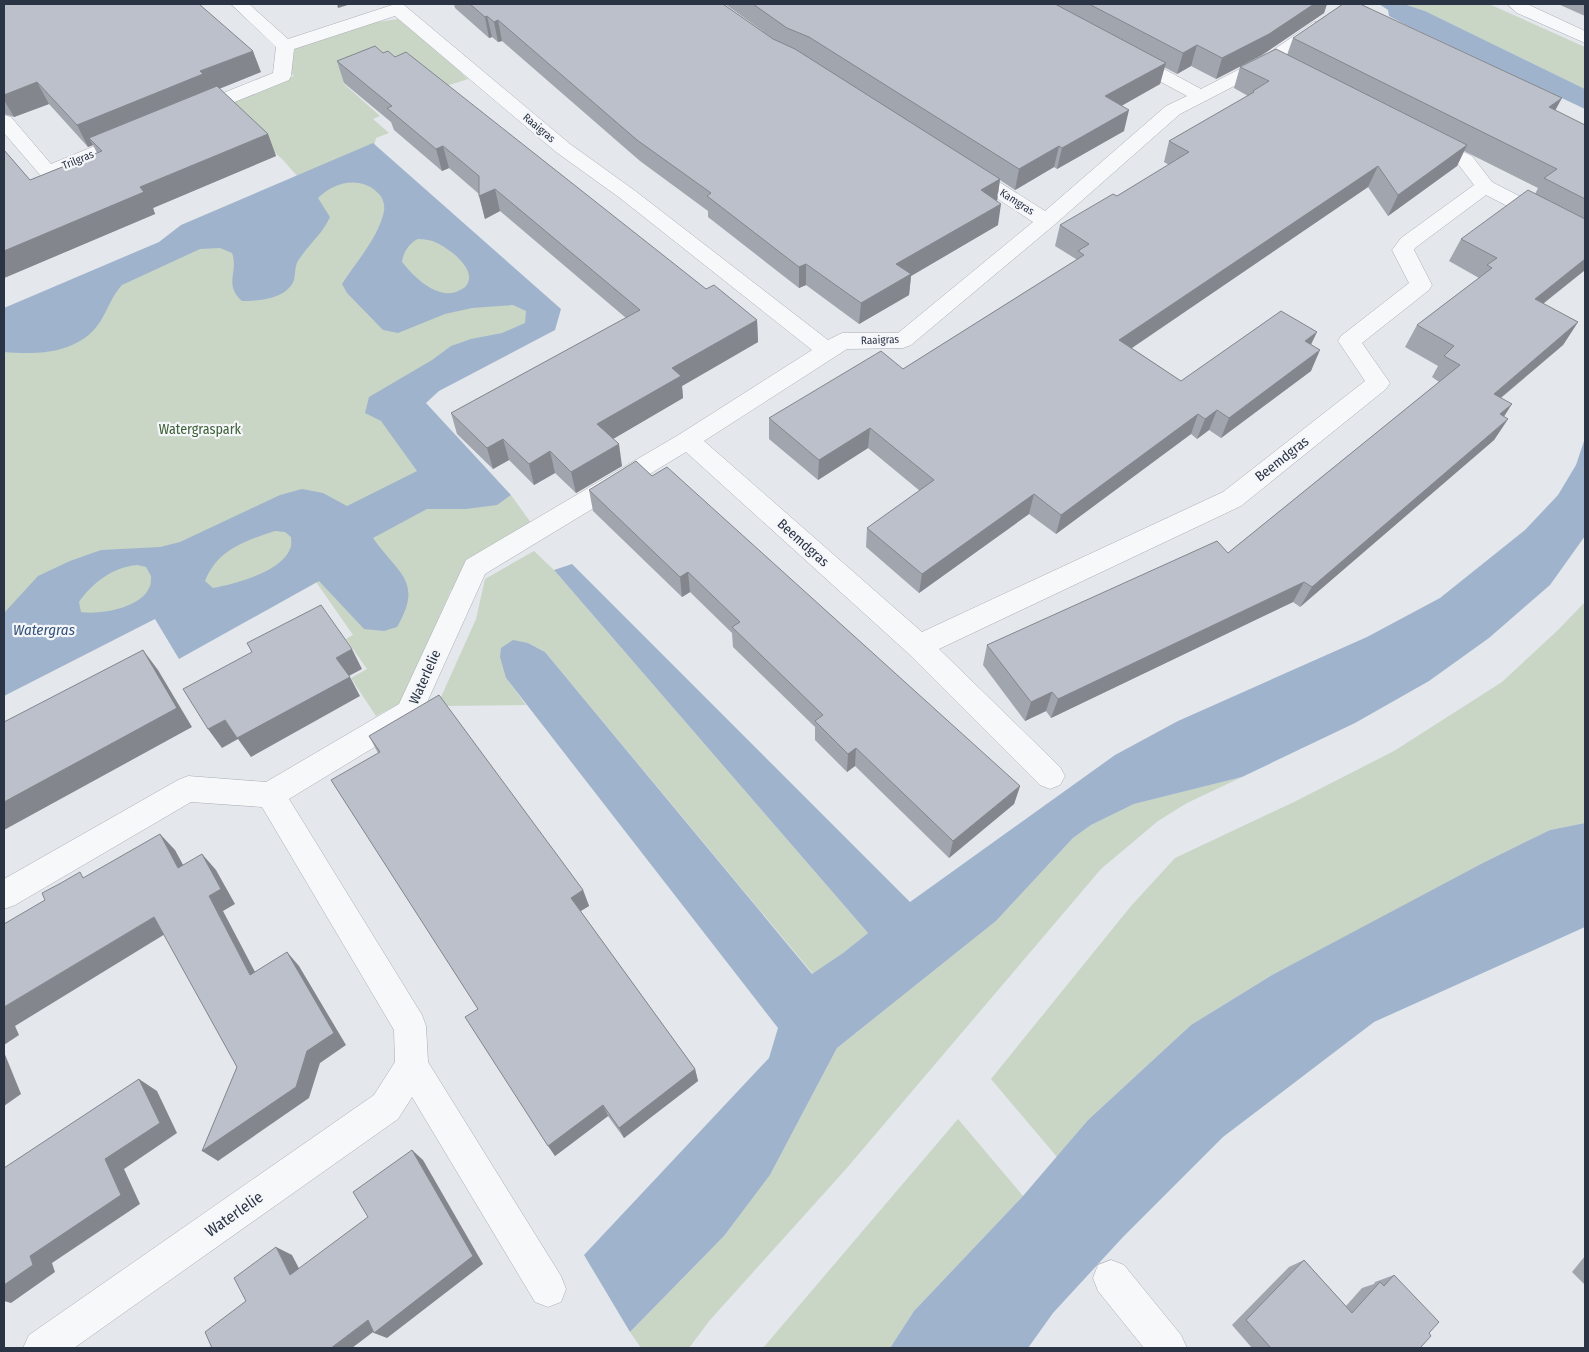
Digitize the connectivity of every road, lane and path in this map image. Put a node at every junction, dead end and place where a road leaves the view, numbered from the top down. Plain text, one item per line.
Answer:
1 (239, 4) edge
2 (1516, 4) edge
3 (405, 6) edge
4 (1333, 17) edge
5 (1585, 38) edge
6 (285, 46) junction
7 (1114, 49) edge
8 (1269, 61) junction
9 (1287, 70) edge
10 (1201, 96) junction
11 (174, 120) edge
12 (4, 121) edge
13 (147, 132) edge
14 (1412, 133) edge
15 (955, 162) edge
16 (1485, 186) junction
17 (1046, 221) junction
18 (1585, 238) edge
19 (828, 351) junction
20 (688, 440) junction
21 (919, 646) junction
22 (1050, 776) dead end
23 (270, 795) junction
24 (4, 895) edge
25 (412, 1066) junction
26 (1112, 1278) dead end
27 (548, 1289) dead end
28 (42, 1348) edge
29 (1168, 1348) edge

1 - 6 street
2 - 5 street
3 - 6 street, Raaigras
3 - 19 street, Raaigras
4 - 8 street
6 - 11 street
7 - 10 street
8 - 9 street
8 - 10 street
10 - 17 street, Raaigras
12 - 13 street, Trilgras
14 - 16 street
15 - 17 street, Kamgras
16 - 18 street
16 - 21 street, Beemdgras
17 - 19 street, Raaigras
19 - 20 street
20 - 21 street, Beemdgras
20 - 23 street, Waterlelie
21 - 22 street, Beemdgras
23 - 24 street
23 - 25 street
25 - 27 street
25 - 28 street, Waterlelie
26 - 29 street

